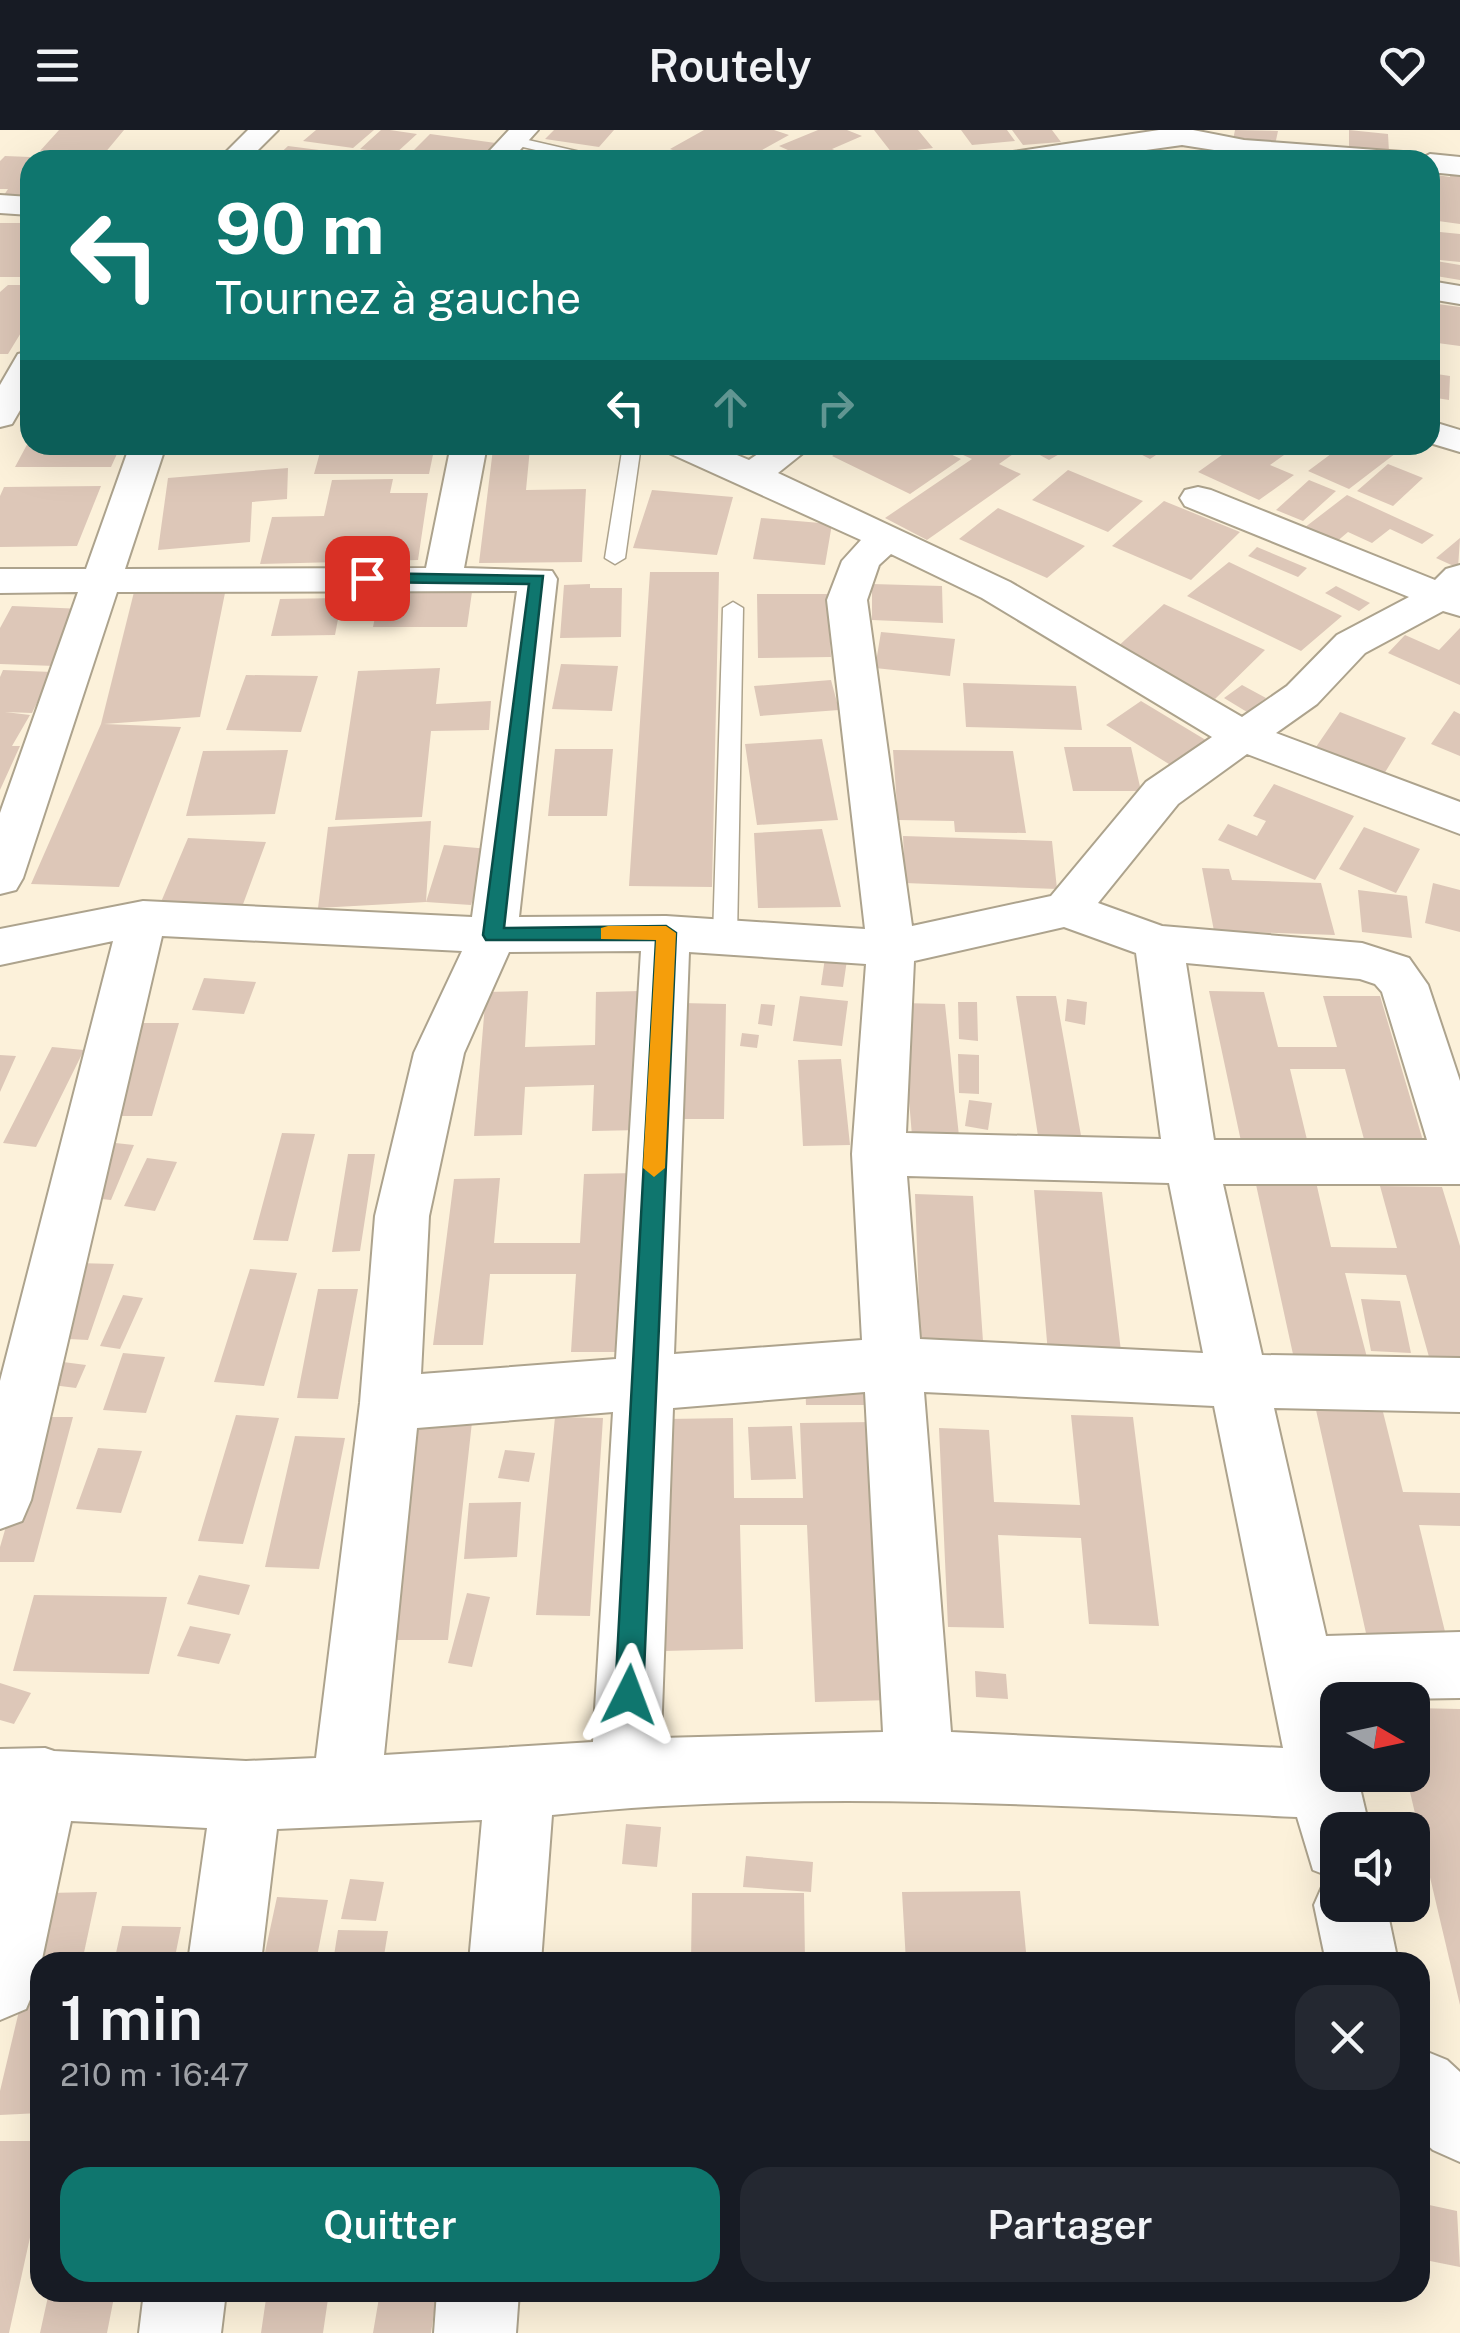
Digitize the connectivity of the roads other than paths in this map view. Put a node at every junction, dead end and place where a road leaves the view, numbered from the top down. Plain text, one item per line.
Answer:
1 (264, 130) edge
2 (1176, 133) edge
3 (512, 144) edge
4 (243, 150) edge
5 (544, 150) edge
6 (1074, 150) edge
7 (1277, 150) edge
8 (20, 380) edge
9 (0, 417) edge
10 (145, 455) edge
11 (467, 455) edge
12 (631, 455) edge
13 (706, 455) edge
14 (780, 455) edge
15 (752, 474) junction
16 (1198, 498) dead end
17 (885, 539) junction
18 (616, 558) dead end
19 (443, 577) junction
20 (103, 581) junction
21 (0, 582) edge
22 (1453, 593) edge
23 (733, 608) dead end
24 (1244, 737) junction
25 (1460, 819) edge
26 (0, 878) edge
27 (1066, 910) junction
28 (143, 918) junction
29 (666, 933) junction
30 (493, 935) junction
31 (725, 938) junction
32 (1159, 943) junction
33 (0, 947) edge
34 (890, 948) junction
35 (879, 1154) junction
36 (1190, 1162) junction
37 (1460, 1162) edge
38 (890, 1364) junction
39 (1238, 1380) junction
40 (1460, 1385) edge
41 (643, 1386) junction
42 (390, 1402) junction
43 (0, 1500) edge
44 (1460, 1664) edge
45 (1301, 1670) junction
46 (919, 1765) junction
47 (625, 1773) junction
48 (22, 1783) edge
49 (520, 1784) junction
50 (346, 1790) junction
51 (246, 1796) junction
52 (1330, 1812) edge
53 (1320, 1814) edge
54 (1354, 1922) edge
55 (226, 1952) edge
56 (506, 1952) edge
57 (1360, 1952) edge
58 (0, 1983) edge
59 (1430, 2096) edge
60 (1460, 2122) edge
61 (184, 2302) edge
62 (477, 2302) edge
63 (180, 2333) edge
64 (474, 2333) edge

1 - 4 street
2 - 6 street
2 - 7 street
3 - 5 lane
8 - 9 street
10 - 20 street
11 - 19 street
12 - 18 lane
13 - 15 street
14 - 15 street
15 - 17 street
16 - 22 street
17 - 24 street
17 - 34 street
19 - 20 street
19 - 30 street
20 - 21 street
20 - 26 street
22 - 24 street
23 - 31 lane
24 - 25 street
24 - 27 street
27 - 32 street
27 - 34 street
28 - 30 street
28 - 33 street
28 - 43 street
29 - 30 street
29 - 31 street
29 - 41 street
30 - 42 street
31 - 34 street
32 - 36 street
32 - 37 street
34 - 35 street
35 - 36 street
35 - 38 street
36 - 37 street
36 - 39 street
38 - 39 street
38 - 41 street
38 - 46 street
39 - 40 street
39 - 45 street
41 - 42 street
41 - 47 street
42 - 50 street
44 - 45 street
45 - 52 street
46 - 47 street
46 - 53 street
47 - 49 street
48 - 51 street
48 - 58 street
49 - 50 street
49 - 56 street
50 - 51 street
51 - 55 street
54 - 57 street
59 - 60 street
61 - 63 street
62 - 64 street

